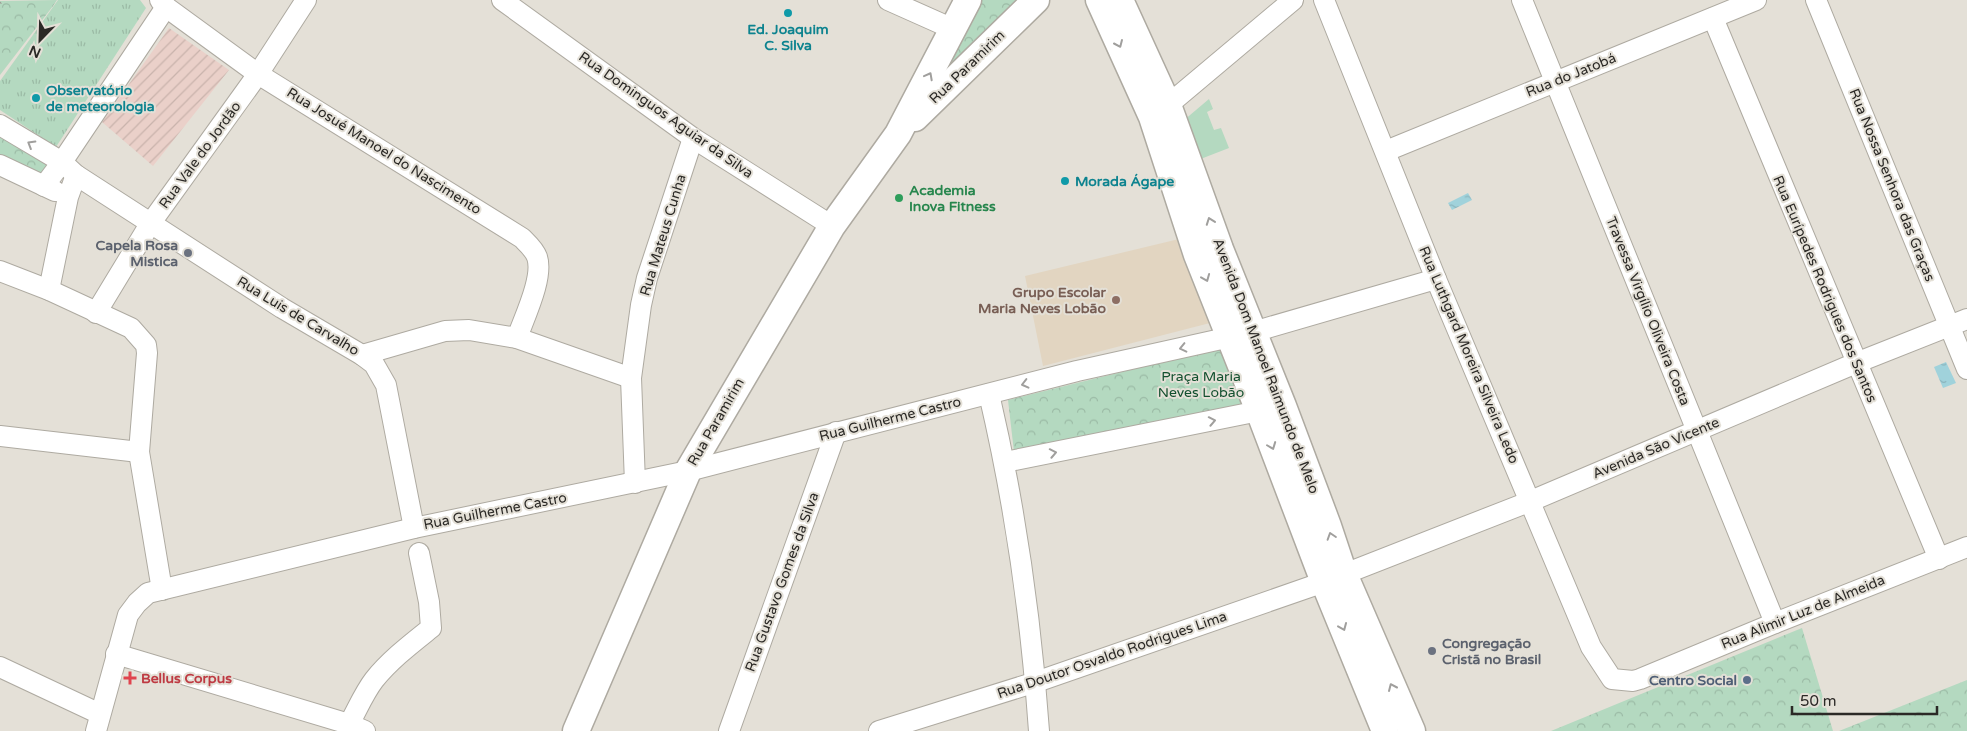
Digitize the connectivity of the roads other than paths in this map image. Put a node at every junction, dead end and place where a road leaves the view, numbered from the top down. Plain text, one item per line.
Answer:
1 (306, 0) edge
2 (502, 0) edge
3 (888, 0) edge
4 (968, 0) edge
5 (1036, 0) edge
6 (1098, 0) edge
7 (1120, 0) edge
8 (1293, 0) edge
9 (1324, 0) edge
10 (1522, 0) edge
11 (1756, 0) edge
12 (1816, 0) edge
13 (163, 3) edge
14 (1720, 10) edge
15 (953, 29) junction
16 (258, 74) junction
17 (1556, 81) junction
18 (1161, 110) junction
19 (0, 125) edge
20 (898, 134) junction
21 (693, 138) junction
22 (1386, 151) junction
23 (0, 165) edge
24 (69, 168) junction
25 (44, 186) junction
26 (68, 196) junction
27 (150, 224) junction
28 (832, 226) junction
29 (0, 271) edge
30 (1436, 279) junction
31 (49, 290) junction
32 (96, 313) junction
33 (1958, 322) edge
34 (1242, 334) junction
35 (517, 338) junction
36 (362, 355) junction
37 (1856, 363) junction
38 (1967, 369) edge
39 (631, 378) junction
40 (989, 394) junction
41 (1260, 411) junction
42 (1696, 431) junction
43 (836, 432) junction
44 (0, 436) edge
45 (139, 452) junction
46 (1005, 462) junction
47 (688, 471) junction
48 (635, 483) junction
49 (1531, 501) junction
50 (414, 528) junction
51 (1967, 547) edge
52 (419, 553) dead end
53 (1939, 559) junction
54 (1334, 578) junction
55 (162, 590) junction
56 (1775, 623) junction
57 (116, 654) junction
58 (0, 667) edge
59 (1640, 679) joint
60 (1036, 682) junction
61 (98, 722) edge
62 (357, 728) edge
63 (1399, 729) edge
64 (576, 731) edge
65 (728, 731) edge
66 (878, 731) edge
67 (1039, 731) edge

1 - 16 street, Rua Vale do Jordão
2 - 21 street, Rua Dominguos Aguiar da Silva
3 - 15 street
4 - 15 main road, Rua Paramirim
5 - 20 main road, Rua Paramirim
6 -> 18 main road, Avenida Dom Manoel Raimundo de Melo
7 - 18 main road, Avenida Dom Manoel Raimundo de Melo
8 - 18 street
9 - 22 street, Rua Luthgard Moreira Silveira Ledo
10 - 17 street, Travessa Virgílio Oliveira Costa
11 - 14 street, Rua do Jatobá
12 - 33 street, Rua Nossa Senhora das Graças
13 - 16 street, Rua Josué Manoel do Nascimento
13 - 24 street
14 - 17 street, Rua do Jatobá
14 - 37 street, Rua Eurípedes Rodrigues dos Santos
20 -> 15 main road, Rua Paramirim
16 - 27 street, Rua Vale do Jordão
16 - 35 street, Rua Josué Manoel do Nascimento
17 - 22 street, Rua do Jatobá
17 - 42 street, Travessa Virgílio Oliveira Costa
18 - 34 main road, Avenida Dom Manoel Raimundo de Melo
24 -> 19 street, Rua Luis de Carvalho
20 - 28 main road, Rua Paramirim
21 - 28 street, Rua Dominguos Aguiar da Silva
21 - 39 street, Rua Mateus Cunha
22 - 30 street, Rua Luthgard Moreira Silveira Ledo
23 - 25 street
24 - 25 street
24 - 26 street
24 - 27 street, Rua Luis de Carvalho
25 - 26 street
26 - 31 street
27 - 32 street, Rua Vale do Jordão
27 - 36 street, Rua Luis de Carvalho
28 - 47 main road, Rua Paramirim
29 - 31 street
30 - 34 street
30 - 49 street, Rua Luthgard Moreira Silveira Ledo
31 - 32 street
32 - 45 street
33 - 37 street, Avenida São Vicente
33 - 38 street, Rua Nossa Senhora das Graças
34 -> 40 street
34 - 41 main road, Avenida Dom Manoel Raimundo de Melo
54 -> 34 main road, Avenida Dom Manoel Raimundo de Melo
35 - 36 street, Rua Luis de Carvalho
35 - 39 street, Rua Luis de Carvalho
36 - 50 street
37 - 42 street, Avenida São Vicente
37 - 53 street, Rua Eurípedes Rodrigues dos Santos
39 - 48 street, Rua Mateus Cunha
40 - 43 street, Rua Guilherme Castro
40 - 46 street
46 -> 41 street
41 -> 54 main road, Avenida Dom Manoel Raimundo de Melo
42 - 49 street, Avenida São Vicente
42 - 56 street, Travessa Virgílio Oliveira Costa
43 - 47 street, Rua Guilherme Castro
43 - 65 street, Rua Gustavo Gomes da Silva
44 - 45 street
45 - 55 street
46 - 60 street
47 - 48 street, Rua Guilherme Castro
47 - 64 main road, Rua Paramirim
48 - 50 street, Rua Guilherme Castro
49 - 54 street, Avenida São Vicente
49 - 59 street, Rua Luthgard Moreira Silveira Ledo
50 - 55 street, Rua Guilherme Castro
51 - 53 street, Rua Alimir Luz de Almeida
52 - 62 street
53 - 56 street, Rua Alimir Luz de Almeida
54 - 60 street, Rua Doutor Osvaldo Rodrigues Lima
54 - 63 main road, Avenida Dom Manoel Raimundo de Melo
55 - 57 street, Rua Guilherme Castro
56 - 59 street, Rua Alimir Luz de Almeida
57 - 61 street, Rua Guilherme Castro
57 - 62 street
58 - 61 street
60 - 66 street, Rua Doutor Osvaldo Rodrigues Lima
60 - 67 street

